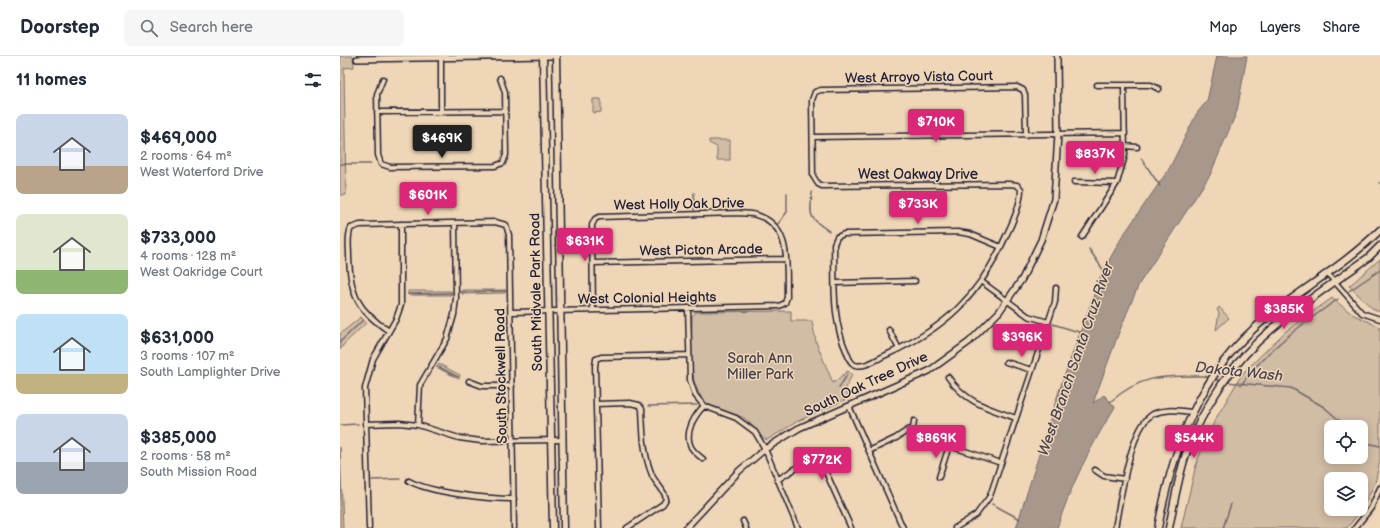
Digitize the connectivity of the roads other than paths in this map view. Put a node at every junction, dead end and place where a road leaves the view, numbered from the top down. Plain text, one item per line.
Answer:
1 (544, 56) edge
2 (552, 56) edge
3 (556, 56) edge
4 (1057, 56) edge
5 (357, 57) edge
6 (441, 58) junction
7 (500, 78) dead end
8 (382, 79) dead end
9 (1097, 85) dead end
10 (1124, 86) junction
11 (1160, 89) dead end
12 (505, 111) junction
13 (377, 112) junction
14 (442, 112) junction
15 (1125, 133) junction
16 (1058, 134) junction
17 (1026, 135) junction
18 (813, 137) junction
19 (1125, 146) junction
20 (1136, 147) dead end
21 (503, 163) junction
22 (381, 164) junction
23 (507, 167) dead end
24 (377, 168) dead end
25 (1074, 182) dead end
26 (1117, 183) junction
27 (455, 223) junction
28 (401, 224) junction
29 (347, 225) dead end
30 (351, 228) junction
31 (1380, 230) edge
32 (1082, 237) dead end
33 (1380, 246) edge
34 (1001, 248) junction
35 (786, 259) junction
36 (593, 263) junction
37 (1328, 274) junction
38 (915, 281) dead end
39 (982, 282) junction
40 (1336, 282) junction
41 (835, 283) junction
42 (1056, 288) dead end
43 (1006, 302) junction
44 (785, 305) joint
45 (688, 308) junction
46 (593, 310) junction
47 (548, 311) junction
48 (559, 311) junction
49 (511, 312) junction
50 (1380, 319) edge
51 (1048, 322) junction
52 (889, 330) dead end
53 (389, 331) junction
54 (899, 349) junction
55 (688, 355) junction
56 (1006, 362) dead end
57 (1032, 370) junction
58 (948, 377) dead end
59 (469, 380) dead end
60 (512, 386) junction
61 (596, 404) junction
62 (704, 406) junction
63 (850, 406) junction
64 (1192, 412) junction
65 (1016, 418) junction
66 (914, 421) dead end
67 (365, 424) junction
68 (418, 425) junction
69 (913, 429) junction
70 (561, 440) junction
71 (550, 441) junction
72 (513, 442) junction
73 (949, 446) junction
74 (765, 449) junction
75 (869, 451) junction
76 (703, 459) dead end
77 (1002, 463) junction
78 (1095, 470) dead end
79 (1170, 472) junction
80 (1180, 475) junction
81 (939, 477) dead end
82 (1125, 479) junction
83 (777, 480) junction
84 (409, 482) dead end
85 (1380, 488) edge
86 (514, 499) junction
87 (743, 521) dead end
88 (633, 527) edge
89 (369, 528) edge
90 (514, 528) edge
91 (553, 528) edge
92 (564, 528) edge
93 (599, 528) edge
94 (627, 528) edge
95 (686, 528) edge
96 (746, 528) edge
97 (798, 528) edge
98 (851, 528) edge
99 (903, 528) edge
100 (955, 528) edge
101 (1115, 528) edge
102 (1158, 528) edge
103 (1169, 528) edge
104 (1355, 528) edge

1 - 2 street
1 - 6 street
1 - 47 main road, South Midvale Park Road
3 - 48 main road, South Midvale Park Road
4 - 16 street, South Oak Tree Drive
5 - 6 street
6 - 14 street
7 - 12 street
8 - 13 street
9 - 10 street
10 - 11 street
10 - 15 street
12 - 14 street
12 - 21 street
13 - 14 street
13 - 22 street
15 - 16 street
15 - 19 street
16 - 17 street
16 - 43 street, South Oak Tree Drive
17 - 18 street
17 - 18 street, West Arroyo Vista Court
18 - 34 street, West Oakway Drive
19 - 20 street
19 - 26 street
21 - 22 street
21 - 23 street
22 - 24 street
25 - 26 street
26 - 32 street
27 - 28 street
27 - 49 street, South Stockwell Road
27 - 68 street
28 - 30 street
28 - 53 street
29 - 30 street
30 - 53 street
31 - 37 main road
33 - 40 main road
34 - 39 street
34 - 41 street
35 - 36 street, West Picton Arcade
35 - 36 street, West Holly Oak Drive
35 - 44 street, West Holly Oak Drive
36 - 46 street
37 - 40 street
37 - 64 main road
38 - 41 street
39 - 43 street
39 - 54 street
40 - 50 street
40 - 80 main road
41 - 54 street
42 - 51 street
43 - 51 street
43 - 63 street, South Oak Tree Drive
44 - 45 street, West Colonial Heights
45 - 46 street, West Colonial Heights
45 - 55 street
46 - 48 street, West Colonial Heights
47 - 48 street, West Colonial Heights
47 - 49 street, West Colonial Heights
47 - 71 main road, South Midvale Park Road
48 - 70 main road, South Midvale Park Road
49 - 60 street, South Stockwell Road
51 - 57 street
52 - 54 street
53 - 67 street
55 - 61 street
55 - 62 street
56 - 57 street
57 - 65 street
58 - 65 street
59 - 60 street
60 - 72 street, South Stockwell Road
61 - 88 street
61 - 93 street
62 - 74 street
62 - 76 street
63 - 74 street, South Oak Tree Drive
63 - 75 street
64 - 79 main road
64 - 82 street
65 - 77 street
66 - 69 street
67 - 68 street
67 - 89 street
68 - 72 street
69 - 73 street
69 - 75 street
70 - 71 street
70 - 92 main road, South Midvale Park Road
71 - 72 street
71 - 91 main road, South Midvale Park Road
72 - 86 street, South Stockwell Road
73 - 77 street
73 - 81 street
74 - 83 street
74 - 95 street, South Oak Tree Drive
75 - 99 street
77 - 100 street
78 - 82 street
79 - 80 main road
79 - 102 main road
80 - 103 main road
82 - 101 street
83 - 97 street
83 - 98 street
84 - 86 street
85 - 104 street
86 - 90 street, South Stockwell Road
87 - 96 street
88 - 94 street

